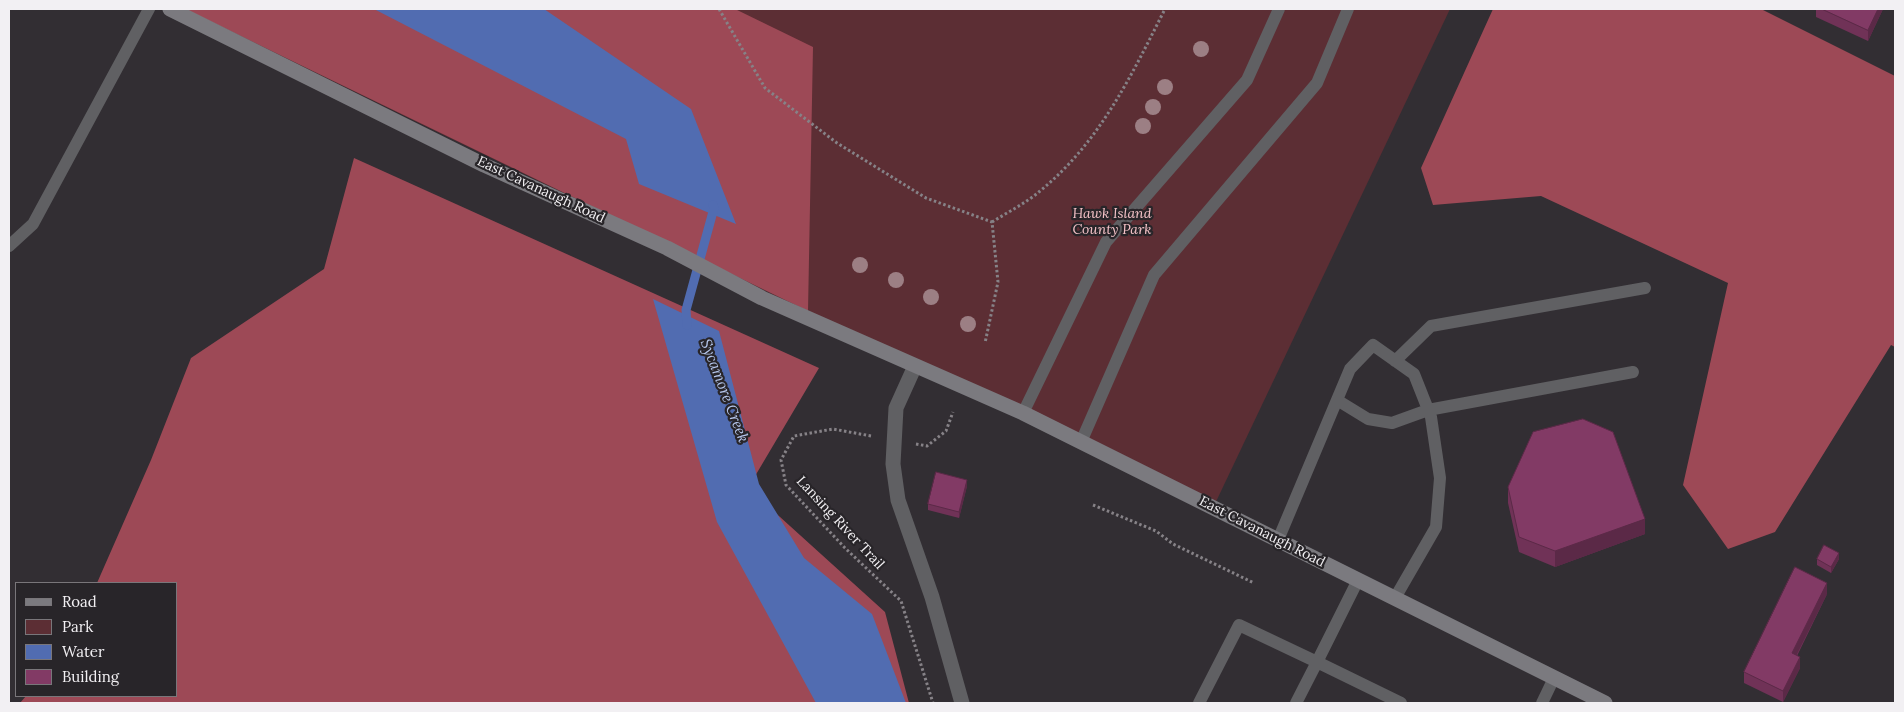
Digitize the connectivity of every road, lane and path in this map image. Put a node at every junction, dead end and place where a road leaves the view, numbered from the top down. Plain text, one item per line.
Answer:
1 (149, 9) edge
2 (170, 9) edge
3 (719, 9) edge
4 (1165, 9) edge
5 (1279, 9) edge
6 (1348, 9) edge
7 (992, 222) junction
8 (9, 246) edge
9 (1645, 288) dead end
10 (985, 343) dead end
11 (1396, 361) junction
12 (915, 366) junction
13 (1633, 372) dead end
14 (1337, 400) junction
15 (1428, 410) junction
16 (954, 412) dead end
17 (1023, 413) junction
18 (894, 440) junction
19 (1081, 442) junction
20 (1093, 505) dead end
21 (1278, 540) junction
22 (1358, 580) junction
23 (1254, 583) dead end
24 (1395, 598) junction
25 (1317, 662) junction
26 (1554, 678) junction
27 (933, 703) edge
28 (962, 703) edge
29 (1199, 703) edge
30 (1296, 703) edge
31 (1401, 703) edge
32 (1542, 703) edge
33 (1605, 703) edge

1 - 8 lane
2 - 12 street, East Cavanaugh Road
3 - 7 path
4 - 7 path
5 - 17 lane
6 - 19 lane
7 - 10 path
9 - 11 lane
11 - 14 lane
11 - 15 lane
12 - 17 street, East Cavanaugh Road
12 - 18 street
13 - 15 lane
14 - 15 lane
14 - 21 lane
15 - 24 lane
16 - 18 path, Lansing River Trail
17 - 19 street, East Cavanaugh Road
18 - 27 path, Lansing River Trail
18 - 28 street
19 - 21 street, East Cavanaugh Road
20 - 23 path
21 - 22 street, East Cavanaugh Road
22 - 24 street, East Cavanaugh Road
22 - 25 lane
24 - 26 street, East Cavanaugh Road
25 - 29 lane
25 - 30 lane
25 - 31 lane
26 - 32 lane
26 - 33 street, East Cavanaugh Road

